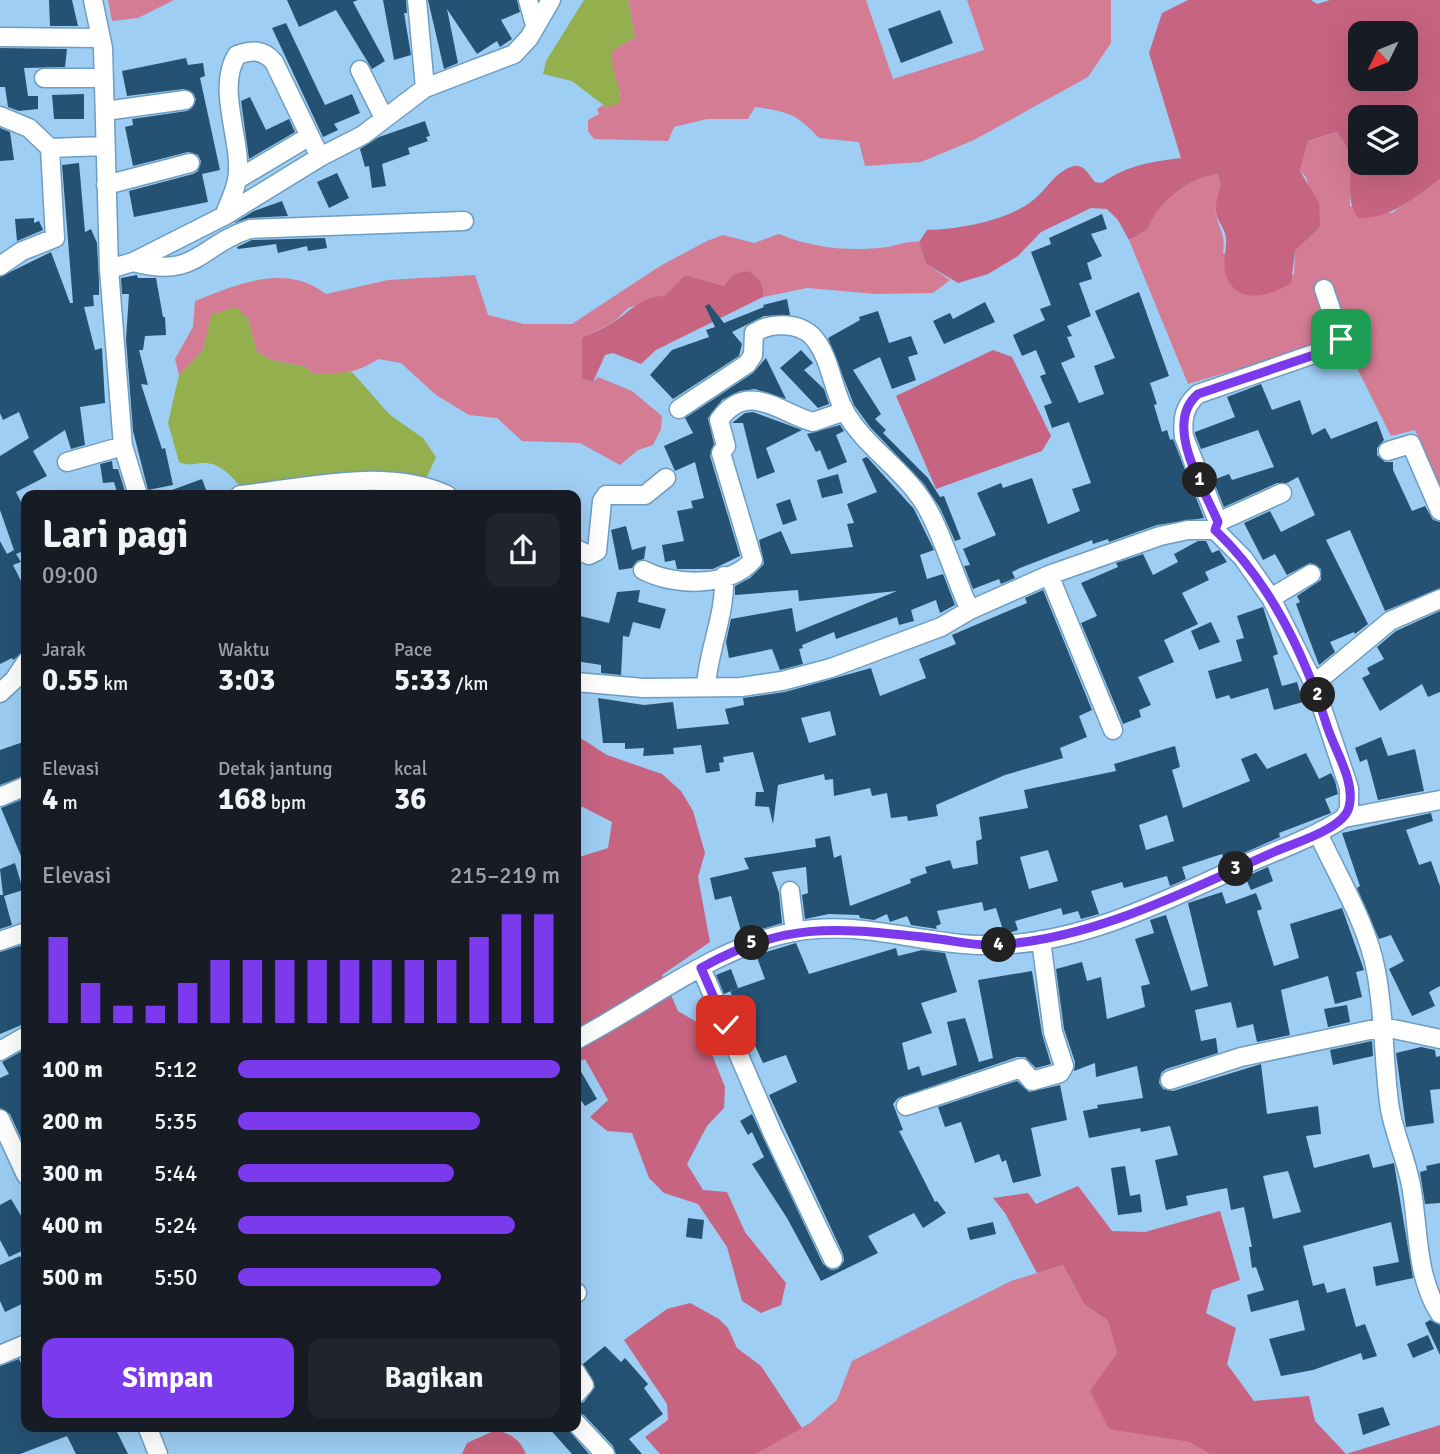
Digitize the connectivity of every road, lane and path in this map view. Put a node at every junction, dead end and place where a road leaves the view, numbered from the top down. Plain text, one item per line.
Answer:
1 (93, 0) edge
2 (417, 0) edge
3 (528, 0) edge
4 (551, 0) edge
5 (535, 25) junction
6 (0, 37) edge
7 (101, 38) junction
8 (360, 70) dead end
9 (44, 78) dead end
10 (103, 78) junction
11 (425, 88) junction
12 (186, 100) dead end
13 (105, 111) junction
14 (0, 116) edge
15 (384, 118) junction
16 (310, 136) junction
17 (105, 146) junction
18 (50, 148) junction
19 (320, 157) junction
20 (190, 163) dead end
21 (238, 179) junction
22 (107, 186) junction
23 (223, 216) junction
24 (464, 221) dead end
25 (133, 262) junction
26 (0, 266) edge
27 (109, 269) junction
28 (1324, 289) dead end
29 (679, 409) dead end
30 (845, 411) junction
31 (123, 446) junction
32 (1388, 451) dead end
33 (67, 462) dead end
34 (666, 478) dead end
35 (136, 490) edge
36 (287, 490) edge
37 (425, 490) edge
38 (1282, 493) dead end
39 (1440, 511) edge
40 (1217, 526) junction
41 (581, 551) edge
42 (643, 570) dead end
43 (1311, 574) dead end
44 (1049, 575) junction
45 (724, 576) junction
46 (1271, 598) junction
47 (1440, 599) edge
48 (970, 610) junction
49 (21, 670) edge
50 (581, 682) edge
51 (706, 685) junction
52 (1316, 690) junction
53 (0, 692) edge
54 (1113, 730) dead end
55 (21, 788) edge
56 (0, 797) edge
57 (1440, 800) edge
58 (1344, 818) junction
59 (1318, 833) junction
60 (790, 891) dead end
61 (795, 932) junction
62 (21, 934) edge
63 (1041, 940) junction
64 (0, 941) edge
65 (701, 968) junction
66 (1384, 1027) junction
67 (581, 1037) edge
68 (21, 1039) edge
69 (1440, 1039) edge
70 (0, 1051) edge
71 (1170, 1080) dead end
72 (906, 1106) dead end
73 (0, 1119) edge
74 (21, 1164) edge
75 (833, 1259) dead end
76 (1440, 1314) edge
77 (21, 1346) edge
78 (0, 1354) edge
79 (581, 1428) edge
80 (149, 1432) edge
81 (158, 1454) edge
82 (605, 1454) edge

1 - 7 street
2 - 11 street
3 - 5 street
4 - 5 street
5 - 11 street
6 - 7 street
7 - 10 street
8 - 15 street
9 - 10 street
10 - 13 street
11 - 15 street
12 - 13 street
13 - 17 street
14 - 18 street
15 - 19 street
16 - 19 street
16 - 21 street
16 - 21 street
17 - 18 street
17 - 22 street
18 - 26 street
19 - 23 street
20 - 22 street
21 - 23 street
22 - 27 street
23 - 25 street
24 - 25 street
25 - 27 street
27 - 31 street
28 - 40 street
29 - 30 street
30 - 45 street
30 - 48 street
31 - 33 street
31 - 35 street
32 - 39 street
34 - 41 street
36 - 37 street
38 - 40 street
40 - 44 street
40 - 46 street
42 - 45 street
43 - 46 street
44 - 48 street
44 - 54 street
45 - 51 street
46 - 52 street
47 - 52 street
48 - 51 street
49 - 53 street
50 - 51 street
52 - 58 street
55 - 56 street
57 - 58 street
58 - 59 street
59 - 63 street
59 - 66 street
60 - 61 street
61 - 63 street
61 - 65 street
62 - 64 street
63 - 72 street
65 - 67 street
65 - 75 street
66 - 69 street
66 - 71 street
66 - 76 street
68 - 70 street
73 - 74 street
77 - 78 street
79 - 82 street
80 - 81 street

